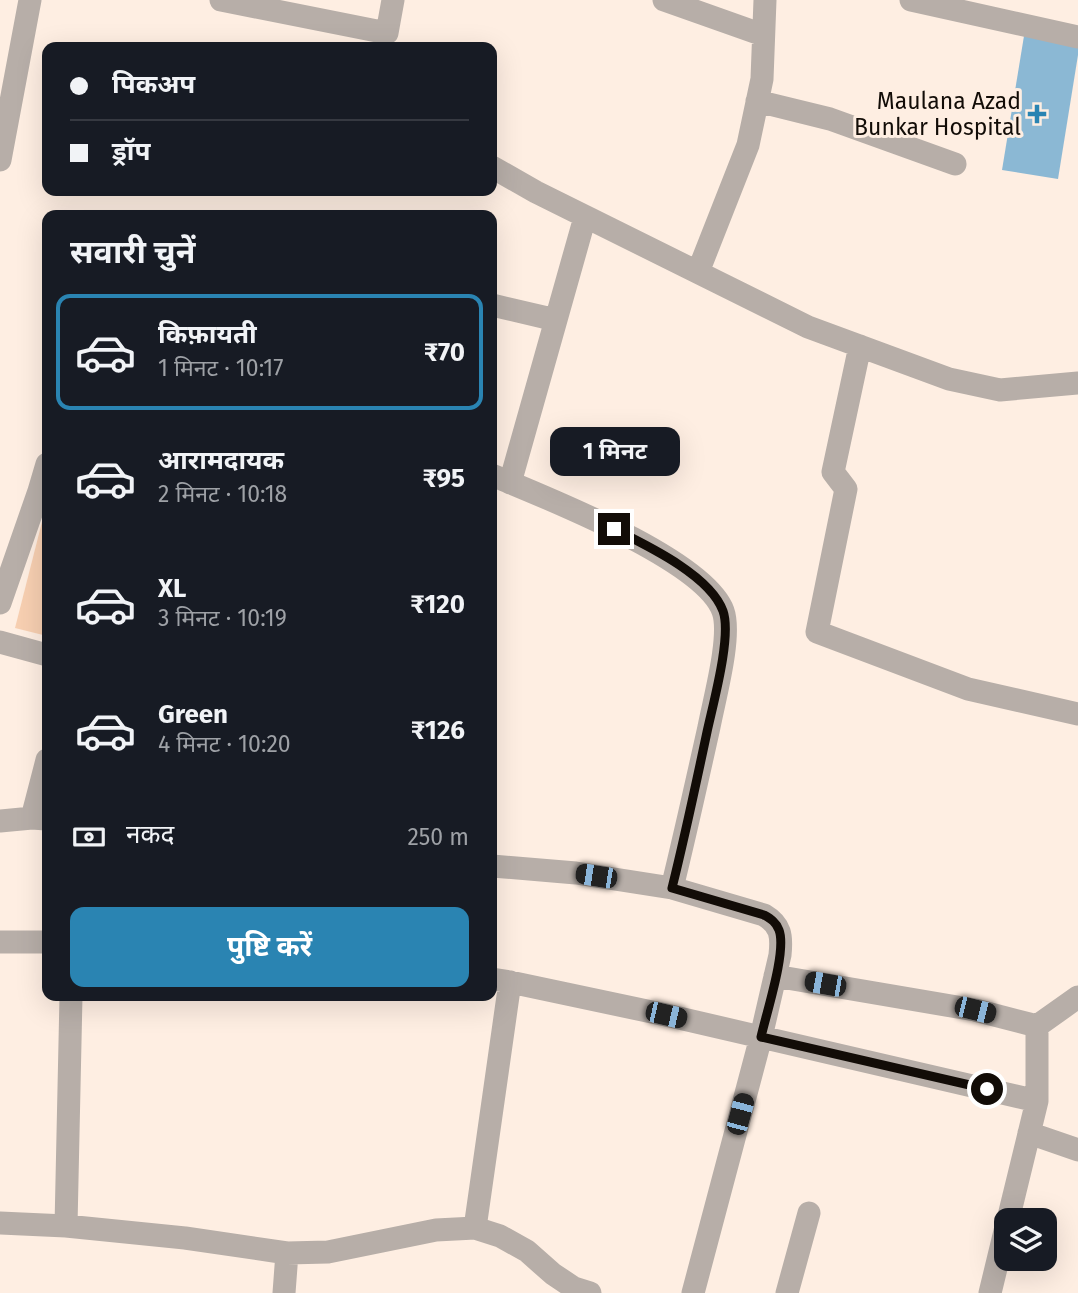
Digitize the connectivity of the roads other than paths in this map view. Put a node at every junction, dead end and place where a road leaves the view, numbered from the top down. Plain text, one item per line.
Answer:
1 (30, 0) edge
2 (221, 0) edge
3 (393, 0) edge
4 (664, 0) edge
5 (765, 0) edge
6 (911, 0) edge
7 (263, 4) edge
8 (763, 35) junction
9 (1078, 37) edge
10 (393, 40) edge
11 (757, 101) junction
12 (0, 160) edge
13 (955, 164) dead end
14 (497, 170) edge
15 (585, 217) junction
16 (698, 272) junction
17 (497, 306) edge
18 (556, 320) junction
19 (860, 346) junction
20 (1078, 383) edge
21 (501, 479) edge
22 (42, 495) edge
23 (0, 603) edge
24 (0, 642) edge
25 (42, 654) edge
26 (1078, 714) edge
27 (40, 819) edge
28 (0, 821) edge
29 (497, 866) edge
30 (672, 888) junction
31 (0, 942) edge
32 (42, 942) edge
33 (775, 976) junction
34 (501, 980) edge
35 (1078, 997) edge
36 (71, 1001) edge
37 (1037, 1026) junction
38 (761, 1037) junction
39 (1037, 1101) junction
40 (1029, 1133) junction
41 (1078, 1150) edge
42 (1011, 1208) edge
43 (809, 1213) dead end
44 (0, 1223) edge
45 (66, 1226) junction
46 (475, 1228) junction
47 (287, 1253) junction
48 (995, 1271) edge
49 (586, 1292) edge
50 (284, 1293) edge
51 (693, 1293) edge
52 (787, 1293) edge
53 (990, 1293) edge

1 - 12 street
2 - 7 street
3 - 10 street
4 - 8 street
5 - 8 street
6 - 9 street
7 - 10 street
8 - 11 street
11 - 13 street
11 - 16 street
14 - 15 street
15 - 16 street
15 - 18 street
16 - 19 street
17 - 18 street
18 - 21 street
19 - 20 street
19 - 26 street
21 - 30 street
22 - 23 street
24 - 25 street
27 - 28 street
29 - 30 street
30 - 33 street
31 - 32 street
33 - 37 street
33 - 38 street
34 - 38 street
34 - 46 street
35 - 37 street
36 - 45 street
37 - 39 street
38 - 39 street
38 - 51 street
39 - 40 street
40 - 41 street
40 - 42 street
43 - 52 street
44 - 45 street
45 - 47 street
46 - 47 street
46 - 49 street
47 - 50 street
48 - 53 street

